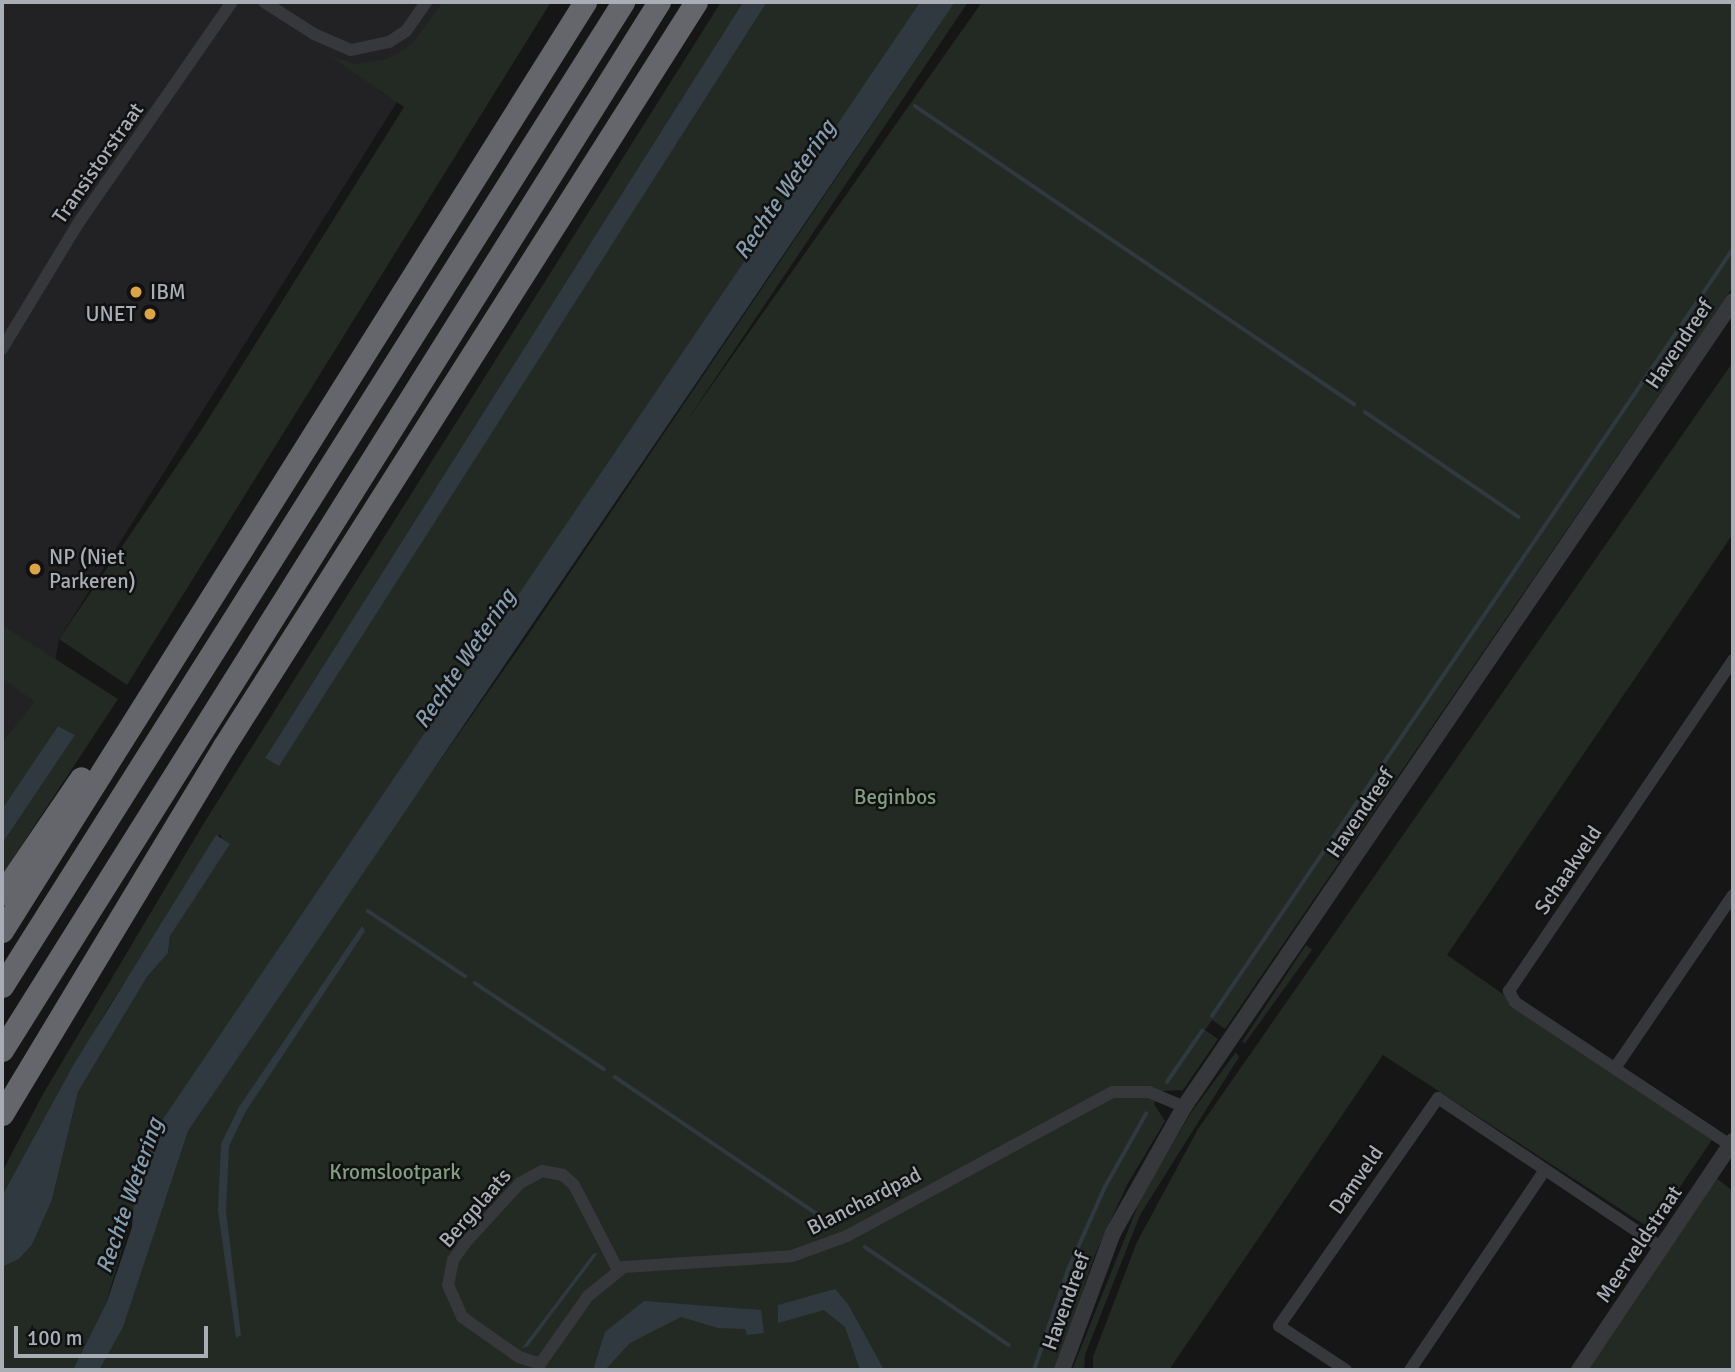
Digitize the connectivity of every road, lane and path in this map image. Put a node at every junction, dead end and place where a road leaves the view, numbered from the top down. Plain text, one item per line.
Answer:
1 (232, 2) edge
2 (264, 2) edge
3 (426, 2) edge
4 (585, 2) edge
5 (623, 2) edge
6 (659, 2) edge
7 (696, 2) edge
8 (1733, 301) edge
9 (2, 349) edge
10 (1733, 660) edge
11 (141, 701) junction
12 (2, 894) edge
13 (1733, 895) edge
14 (2, 931) edge
15 (2, 986) edge
16 (2, 1050) edge
17 (1615, 1068) junction
18 (1184, 1107) junction
19 (2, 1113) edge
20 (1732, 1143) edge
21 (1545, 1170) junction
22 (1662, 1248) junction
23 (618, 1270) junction
24 (1062, 1370) edge
25 (1346, 1370) edge
26 (1410, 1370) edge
27 (1579, 1370) edge

1 - 9 street, Transistorstraat
2 - 3 street
4 - 11 highway
5 - 15 highway
6 - 16 highway
7 - 19 highway
8 - 18 street, Havendreef
10 - 17 street, Schaakveld
11 - 12 highway
11 - 14 highway
13 - 17 street
17 - 20 street, Schaakveld
18 - 23 street, Blanchardpad
18 - 24 street, Havendreef
20 - 22 street, Meerveldstraat
21 - 22 street, Damveld
21 - 25 street, Damveld
21 - 26 street
22 - 27 street, Meerveldstraat
23 - 23 street, Bergplaats

